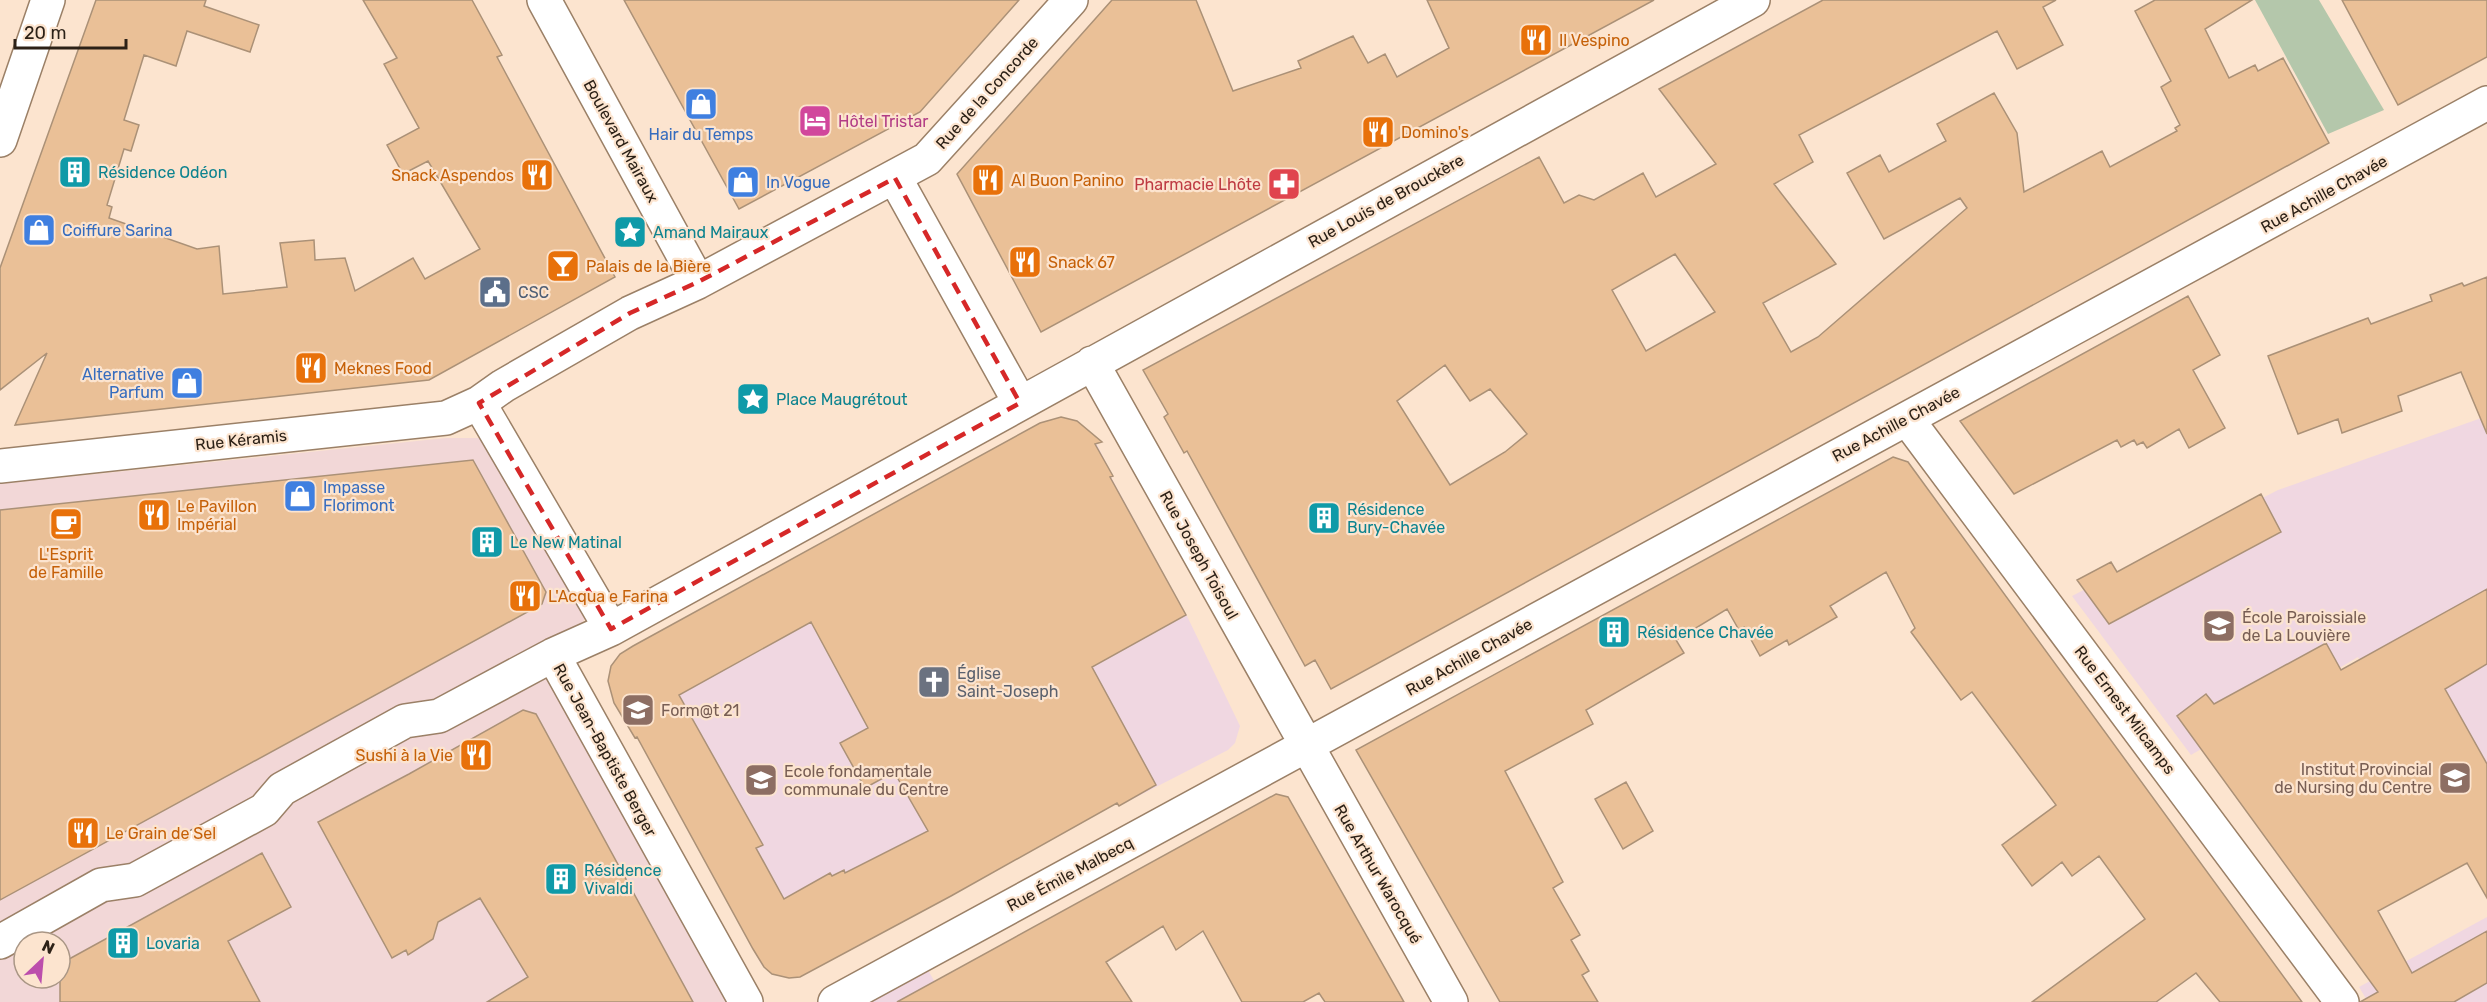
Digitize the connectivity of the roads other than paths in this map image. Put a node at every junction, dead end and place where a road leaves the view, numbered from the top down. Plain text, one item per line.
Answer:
1 (48, 0) edge
2 (544, 0) edge
3 (1071, 0) edge
4 (1753, 0) edge
5 (2487, 103) edge
6 (0, 140) edge
7 (894, 177) junction
8 (698, 282) junction
9 (1092, 363) junction
10 (479, 403) junction
11 (1020, 403) junction
12 (1907, 419) junction
13 (0, 466) edge
14 (611, 629) junction
15 (553, 655) junction
16 (1306, 747) junction
17 (0, 942) edge
18 (746, 1002) edge
19 (835, 1002) edge
20 (1451, 1002) edge
21 (2342, 1002) edge

1 - 6 street
2 - 8 street, Boulevard Mairaux
3 - 7 street, Rue de la Concorde
4 - 9 street, Rue Louis de Brouckère
5 - 12 street, Rue Achille Chavée
7 - 8 street
7 - 11 street
8 - 10 street
9 - 11 street, Rue Louis de Brouckère
9 - 16 street, Rue Joseph Toisoul
10 - 13 street, Rue Kéramis
10 - 14 street
11 - 14 street
12 - 16 street, Rue Achille Chavée
12 - 21 street, Rue Ernest Milcamps
14 - 15 street
15 - 17 street
15 - 18 street, Rue Jean-Baptiste Berger
16 - 19 street, Rue Émile Malbecq
16 - 20 street, Rue Arthur Warocqué

